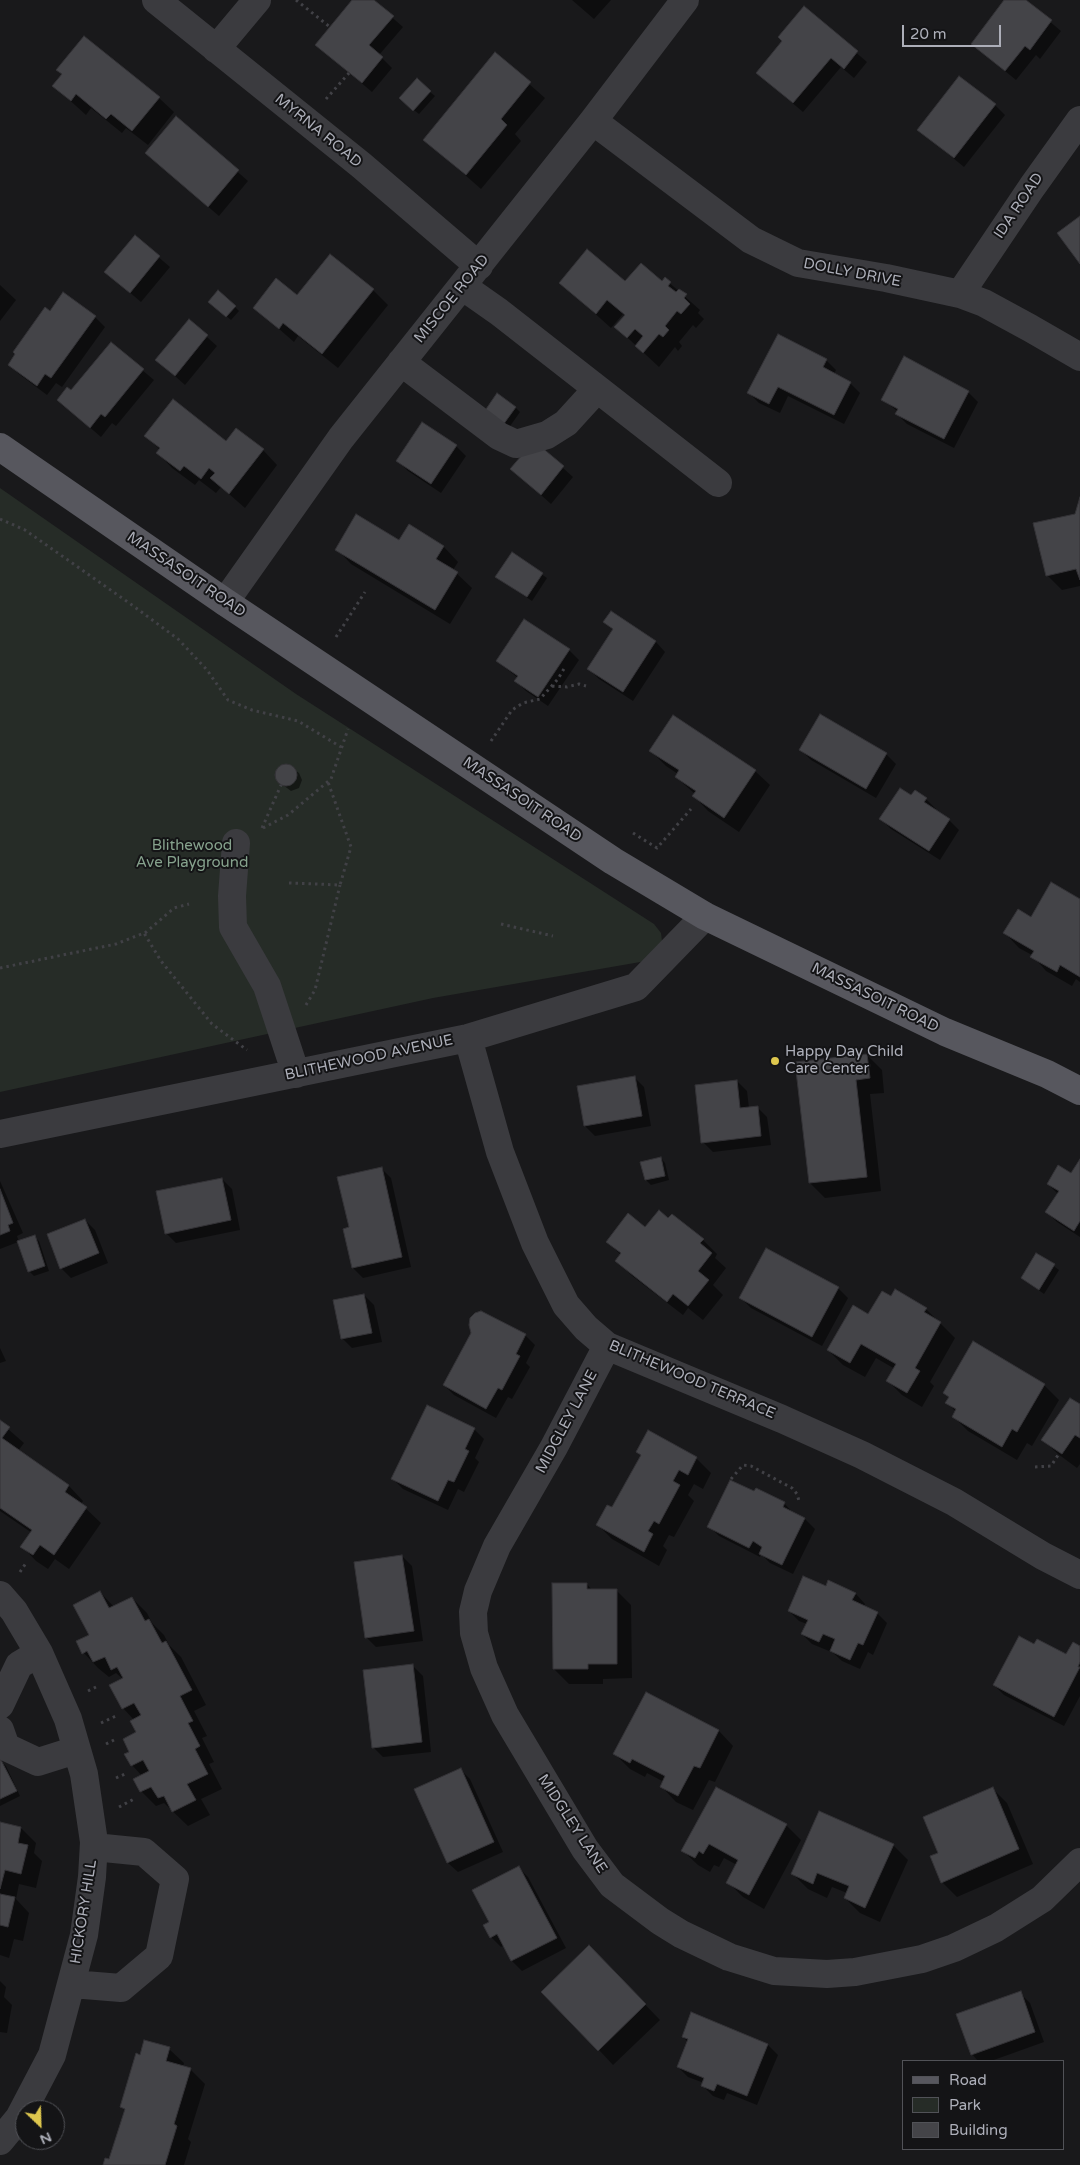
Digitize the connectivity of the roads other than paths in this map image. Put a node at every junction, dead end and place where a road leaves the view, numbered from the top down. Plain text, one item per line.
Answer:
1 (156, 0) edge
2 (257, 0) edge
3 (685, 0) edge
4 (216, 49) junction
5 (1080, 120) edge
6 (593, 121) junction
7 (470, 276) junction
8 (960, 294) junction
9 (1080, 357) edge
10 (402, 362) junction
11 (597, 388) junction
12 (0, 448) edge
13 (718, 483) dead end
14 (225, 602) junction
15 (236, 843) dead end
16 (705, 916) junction
17 (468, 1038) junction
18 (296, 1074) junction
19 (1080, 1091) edge
20 (0, 1134) edge
21 (607, 1346) junction
22 (1080, 1575) edge
23 (0, 1595) edge
24 (39, 1653) junction
25 (0, 1705) edge
26 (0, 1730) edge
27 (76, 1750) junction
28 (94, 1847) junction
29 (1080, 1862) edge
30 (72, 1984) junction
31 (0, 2141) edge

1 - 4 street, MYRNA ROAD
2 - 4 street
3 - 6 street, MISCOE ROAD
4 - 7 street, MYRNA ROAD
5 - 8 street, IDA ROAD
6 - 7 street, MISCOE ROAD
6 - 8 street, DOLLY DRIVE
7 - 10 street, MISCOE ROAD
7 - 11 street, MYRNA ROAD
8 - 9 street, DOLLY DRIVE
10 - 11 street
10 - 14 street, MISCOE ROAD
11 - 13 street, MYRNA ROAD
12 - 14 main road, MASSASOIT ROAD
14 - 16 main road, MASSASOIT ROAD
15 - 18 street
16 - 17 street, BLITHEWOOD AVENUE
16 - 19 main road, MASSASOIT ROAD
17 - 18 street, BLITHEWOOD AVENUE
17 - 21 street, BLITHEWOOD TERRACE
18 - 20 street, BLITHEWOOD AVENUE
21 - 22 street, BLITHEWOOD TERRACE
21 - 29 street, MIDGLEY LANE
23 - 24 street, HICKORY HILL
24 - 25 street
24 - 27 street, HICKORY HILL
26 - 27 street
27 - 28 street, HICKORY HILL
28 - 30 street, HICKORY HILL
28 - 30 street
30 - 31 street, HICKORY HILL

